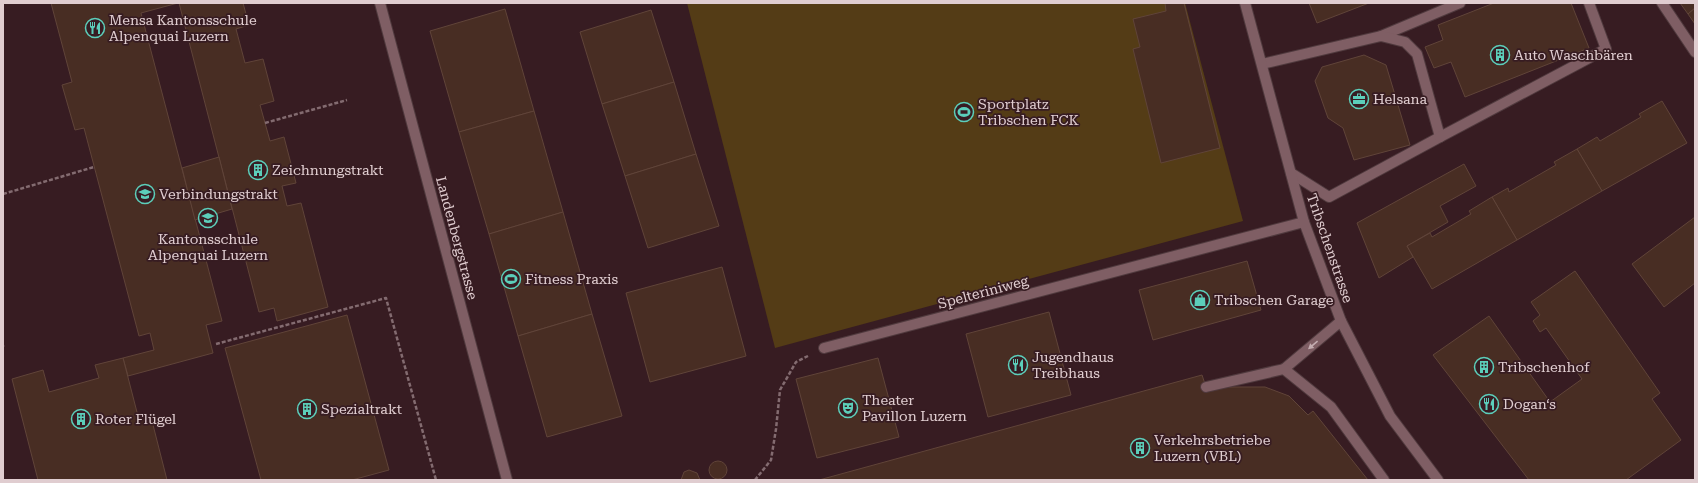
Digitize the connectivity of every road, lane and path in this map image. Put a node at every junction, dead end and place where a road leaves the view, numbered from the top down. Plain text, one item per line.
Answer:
1 (380, 3) edge
2 (1245, 3) edge
3 (1460, 3) edge
4 (1589, 3) edge
5 (1662, 3) edge
6 (1380, 36) junction
7 (1695, 52) edge
8 (1262, 64) junction
9 (347, 100) dead end
10 (265, 123) dead end
11 (1440, 137) junction
12 (94, 166) dead end
13 (1291, 172) junction
14 (3, 194) edge
15 (1304, 222) junction
16 (1341, 321) junction
17 (216, 344) dead end
18 (824, 348) joint
19 (1284, 369) junction
20 (1206, 387) dead end
21 (436, 480) edge
22 (507, 480) edge
23 (755, 480) edge
24 (1384, 480) edge
25 (1438, 480) edge

1 - 22 street, Landenbergstrasse
2 - 8 street, Tribschenstrasse
3 - 6 street
4 - 11 street
5 - 7 street
6 - 8 street
6 - 11 street
8 - 13 street, Tribschenstrasse
9 - 10 path
11 - 13 street
12 - 14 path
13 - 15 street, Tribschenstrasse
15 - 16 street, Tribschenstrasse
15 - 18 street, Spelteriniweg
16 -> 19 street
16 - 25 street, Tribschenstrasse
17 - 21 path
18 - 23 path
19 - 20 street
19 - 24 street

